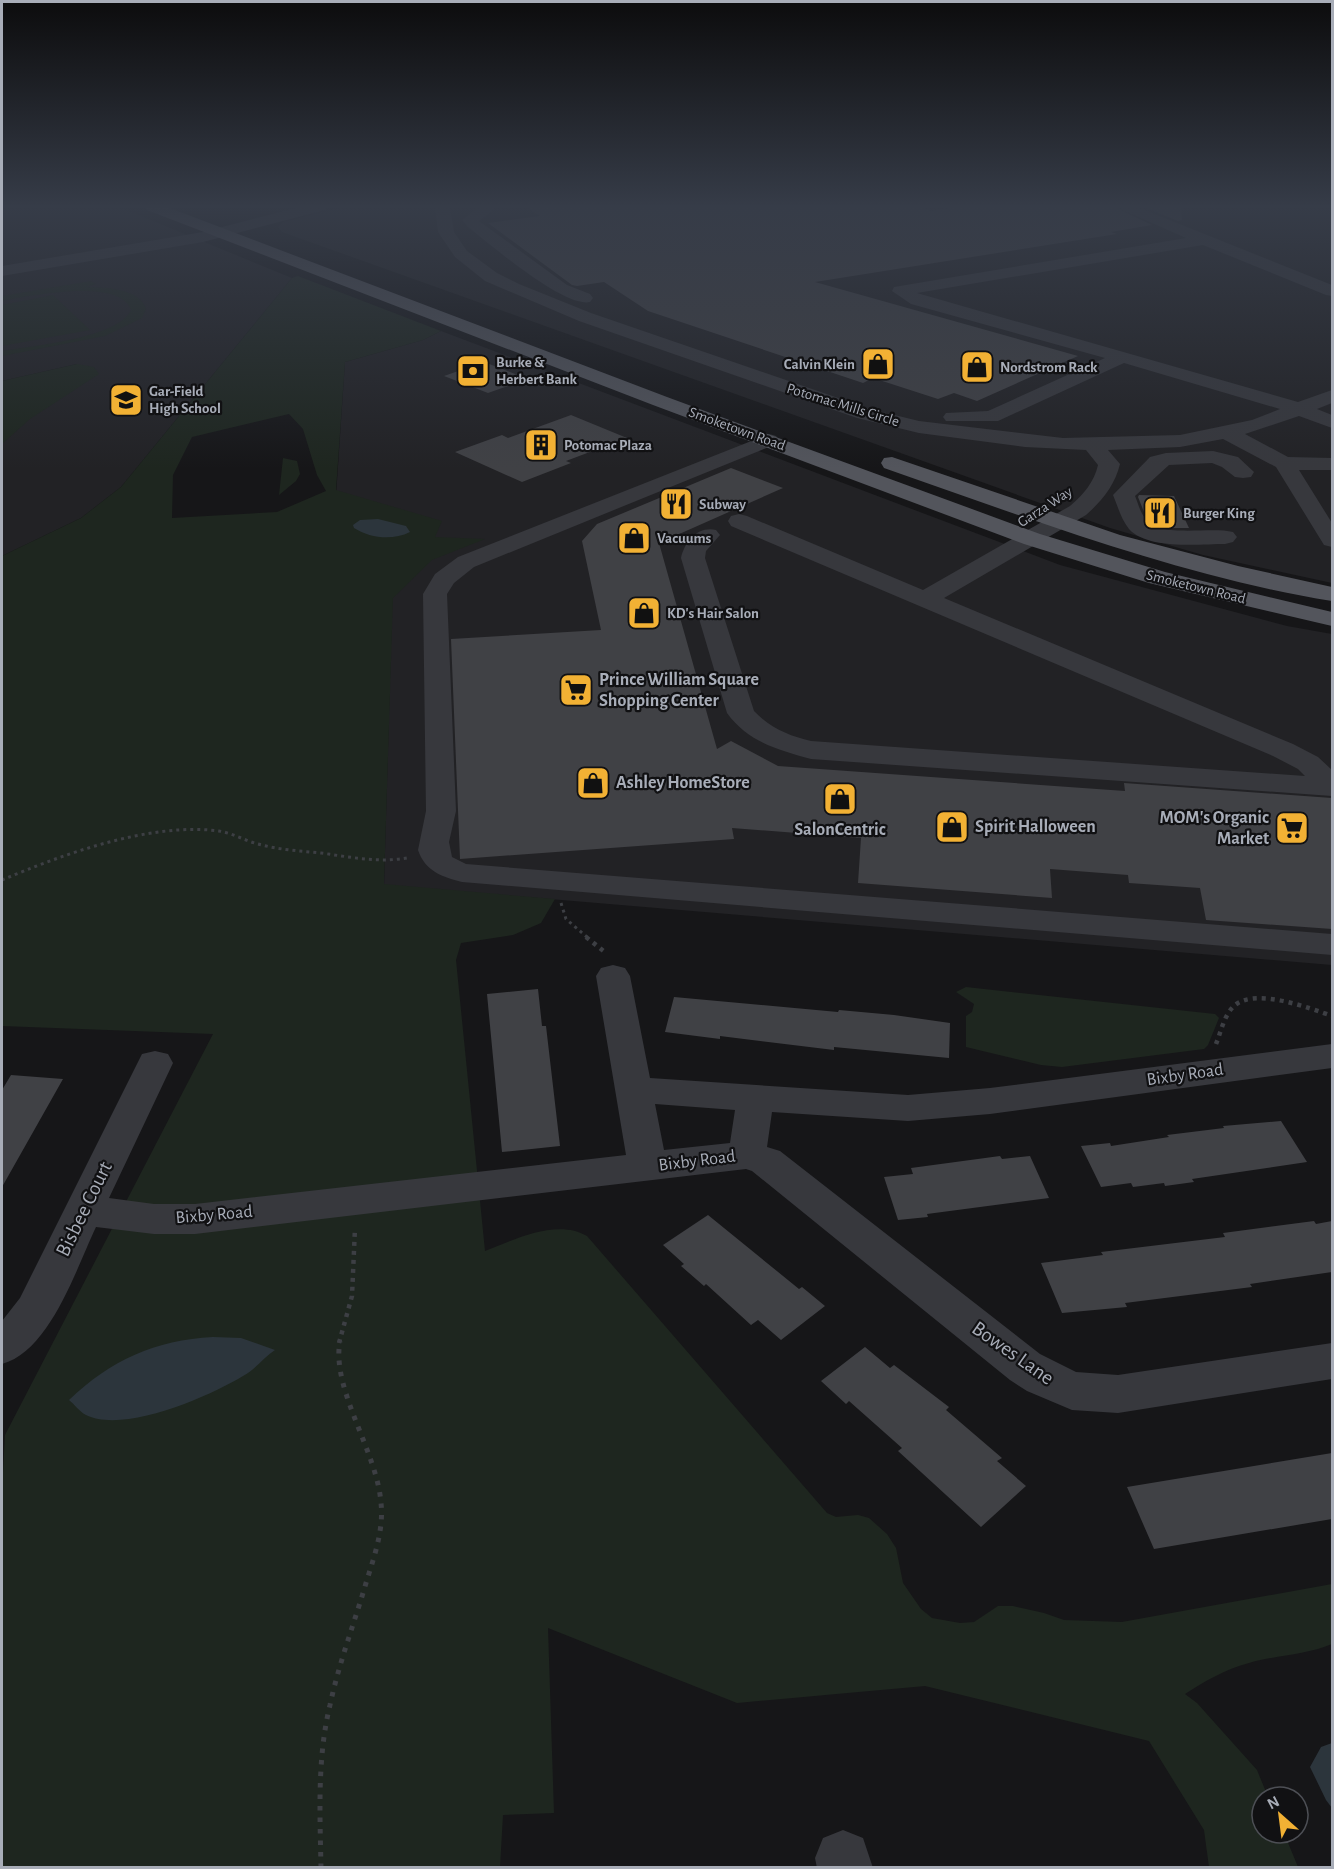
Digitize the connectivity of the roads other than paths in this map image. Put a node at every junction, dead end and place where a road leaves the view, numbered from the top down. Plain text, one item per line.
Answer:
1 (381, 294) edge
2 (526, 294) edge
3 (576, 294) edge
4 (906, 294) edge
5 (602, 303) dead end
6 (554, 338) dead end
7 (501, 340) junction
8 (1122, 357) junction
9 (1332, 396) edge
10 (907, 406) dead end
11 (1300, 409) junction
12 (1332, 422) edge
13 (1226, 432) junction
14 (769, 440) junction
15 (1041, 442) junction
16 (1159, 442) junction
17 (1092, 444) junction
18 (872, 455) dead end
19 (1284, 463) junction
20 (1332, 464) edge
21 (1099, 466) junction
22 (1243, 472) dead end
23 (1036, 515) junction
24 (739, 521) dead end
25 (1060, 523) junction
26 (1008, 531) junction
27 (708, 536) dead end
28 (1224, 537) dead end
29 (1032, 539) junction
30 (1332, 540) edge
31 (899, 588) junction
32 (1332, 594) edge
33 (925, 599) junction
34 (1332, 619) edge
35 (1332, 787) edge
36 (1332, 945) edge
37 (613, 976) road end
38 (1332, 1056) edge
39 (155, 1063) dead end
40 (634, 1090) junction
41 (755, 1098) junction
42 (747, 1155) junction
43 (648, 1167) junction
44 (84, 1210) junction
45 (2, 1346) edge
46 (1332, 1361) edge

1 - 7 main road, Smoketown Road
2 - 15 street, Potomac Mills Circle
3 - 5 street
4 - 8 street
6 - 7 main road
7 - 14 main road, Smoketown Road
8 - 10 street
8 - 11 street
9 - 11 street, Potomac Mills Circle
11 - 12 street
11 - 13 street, Potomac Mills Circle
13 - 16 street, Potomac Mills Circle
13 - 19 street
14 - 26 main road, Smoketown Road
14 - 36 street
15 - 17 street, Potomac Mills Circle
15 - 21 street
16 - 17 street, Potomac Mills Circle
16 - 21 street
17 - 21 street
18 - 23 main road, Smoketown Road
19 - 20 street
19 - 30 street
21 - 23 street, Garza Way
21 - 25 street, Garza Way
22 - 28 street
23 - 25 main road, Smoketown Road
23 - 26 street, Garza Way
24 - 31 street
25 - 29 street, Garza Way
25 - 32 main road, Smoketown Road
26 - 29 main road, Smoketown Road
26 - 31 street, Garza Way
27 - 35 street
29 - 33 street, Garza Way
29 - 34 main road, Smoketown Road
31 - 33 street
33 - 35 street
37 - 40 street
38 - 41 street, Bixby Road
39 - 44 street, Bisbee Court
40 - 41 street
40 - 43 street
41 - 42 street, Bixby Road
42 - 43 street, Bixby Road
42 - 46 street, Bowes Lane
43 - 44 street, Bixby Road
44 - 45 street, Bisbee Court

